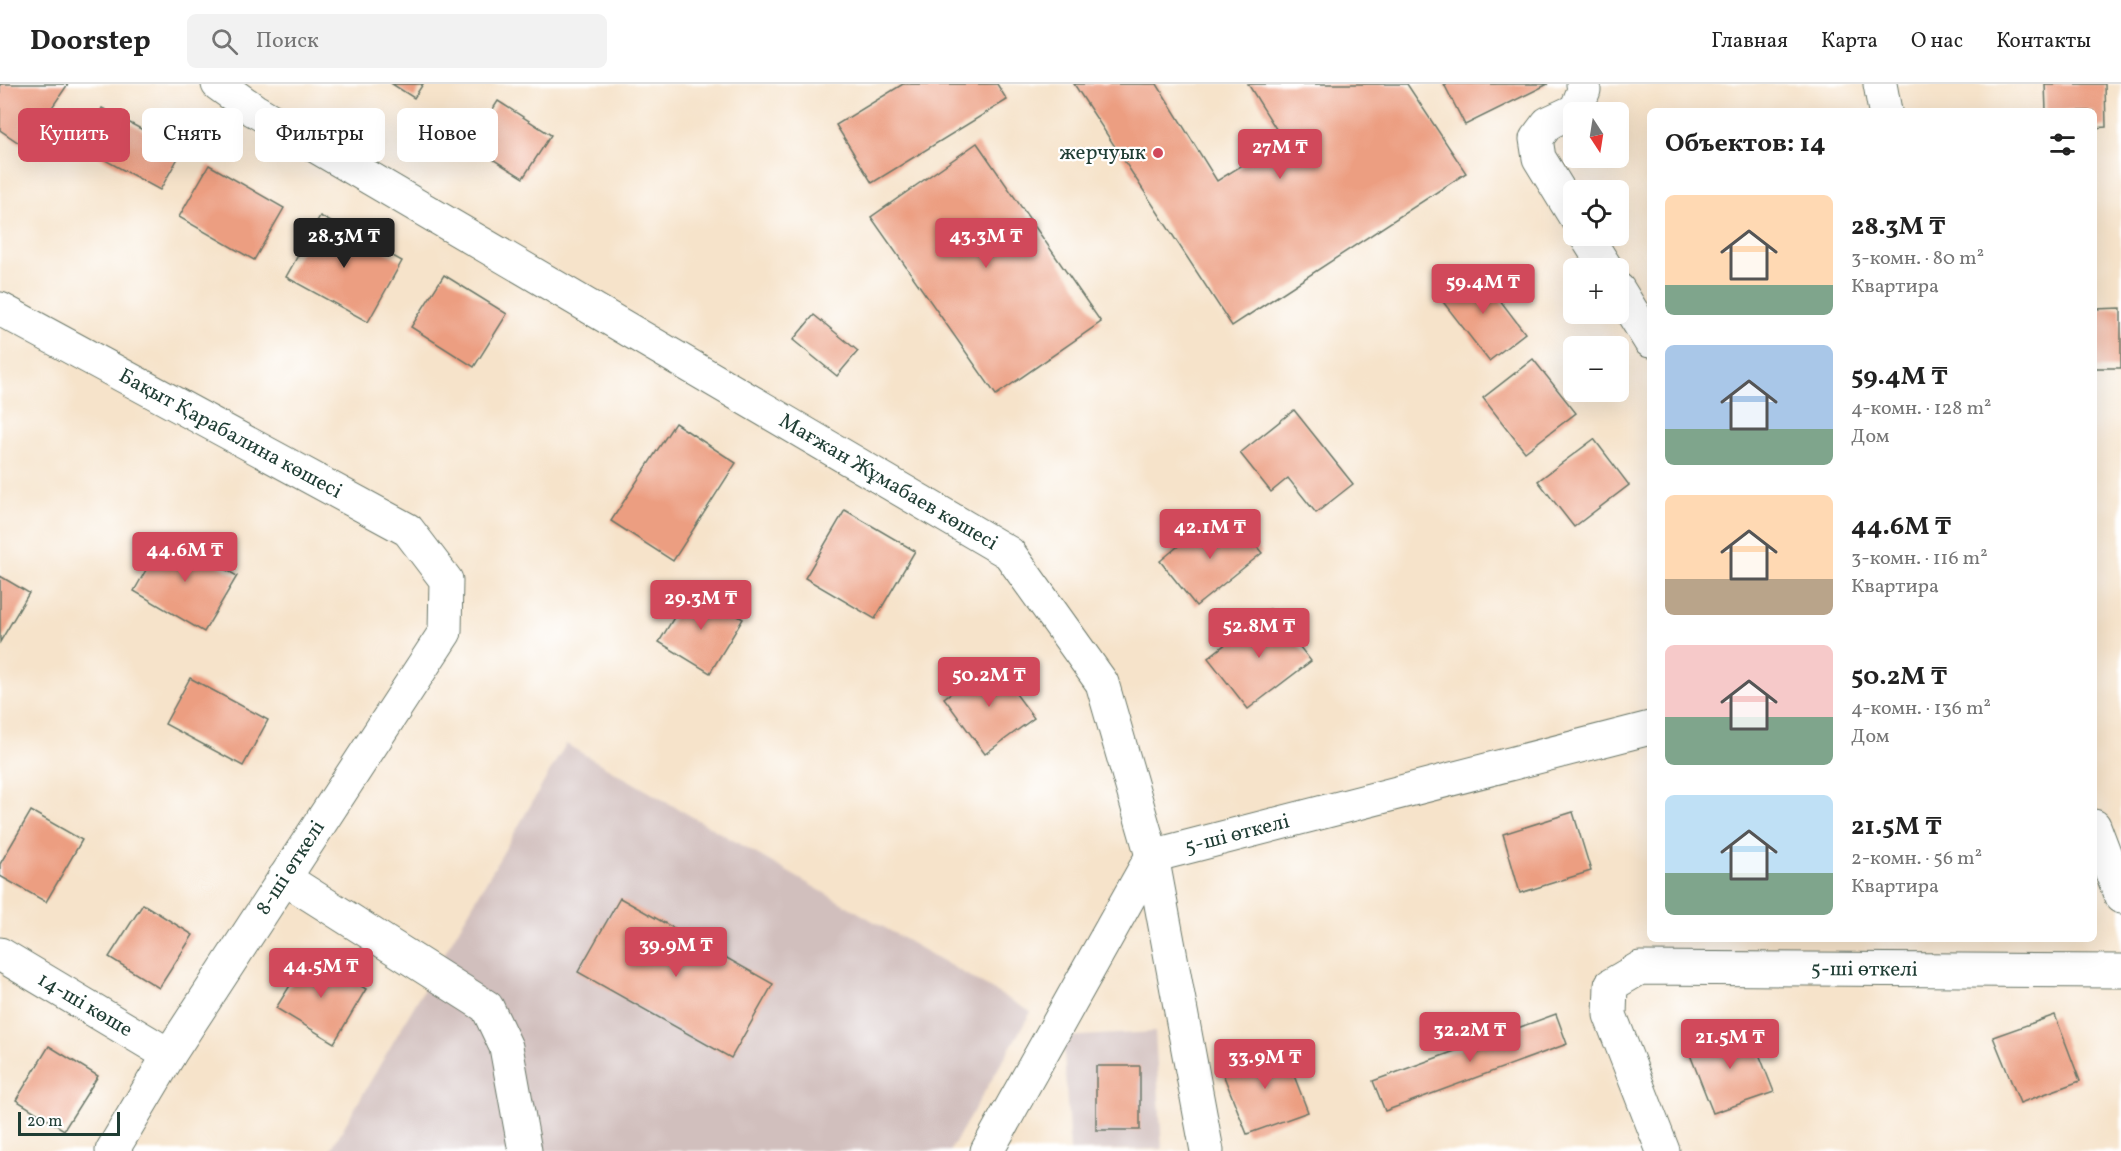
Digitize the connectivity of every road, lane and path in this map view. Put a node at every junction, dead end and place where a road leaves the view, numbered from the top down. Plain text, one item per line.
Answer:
1 (218, 84) edge
2 (1583, 84) edge
3 (1880, 84) edge
4 (1884, 108) edge
5 (1563, 197) edge
6 (1629, 307) edge
7 (0, 309) edge
8 (1647, 336) edge
9 (446, 580) joint
10 (1647, 729) edge
11 (2097, 834) edge
12 (1152, 856) junction
13 (284, 879) junction
14 (2121, 897) edge
15 (0, 954) edge
16 (2121, 971) edge
17 (168, 1055) junction
18 (112, 1151) edge
19 (525, 1151) edge
20 (987, 1151) edge
21 (1207, 1151) edge
22 (1663, 1151) edge

1 - 12 street, Мағжан Жұмабаев көшесі
2 - 5 street
3 - 4 street
6 - 8 street
7 - 9 street, Бақыт Қарабалина көшесі
9 - 13 street, 8-ші өткелі
10 - 12 street, 5-ші өткелі
11 - 14 street
12 - 20 street
12 - 21 street, Мағжан Жұмабаев көшесі
13 - 17 street, 8-ші өткелі
13 - 19 street
15 - 17 street, 14-ші көше
16 - 22 street, 5-ші өткелі
17 - 18 street, 8-ші өткелі

